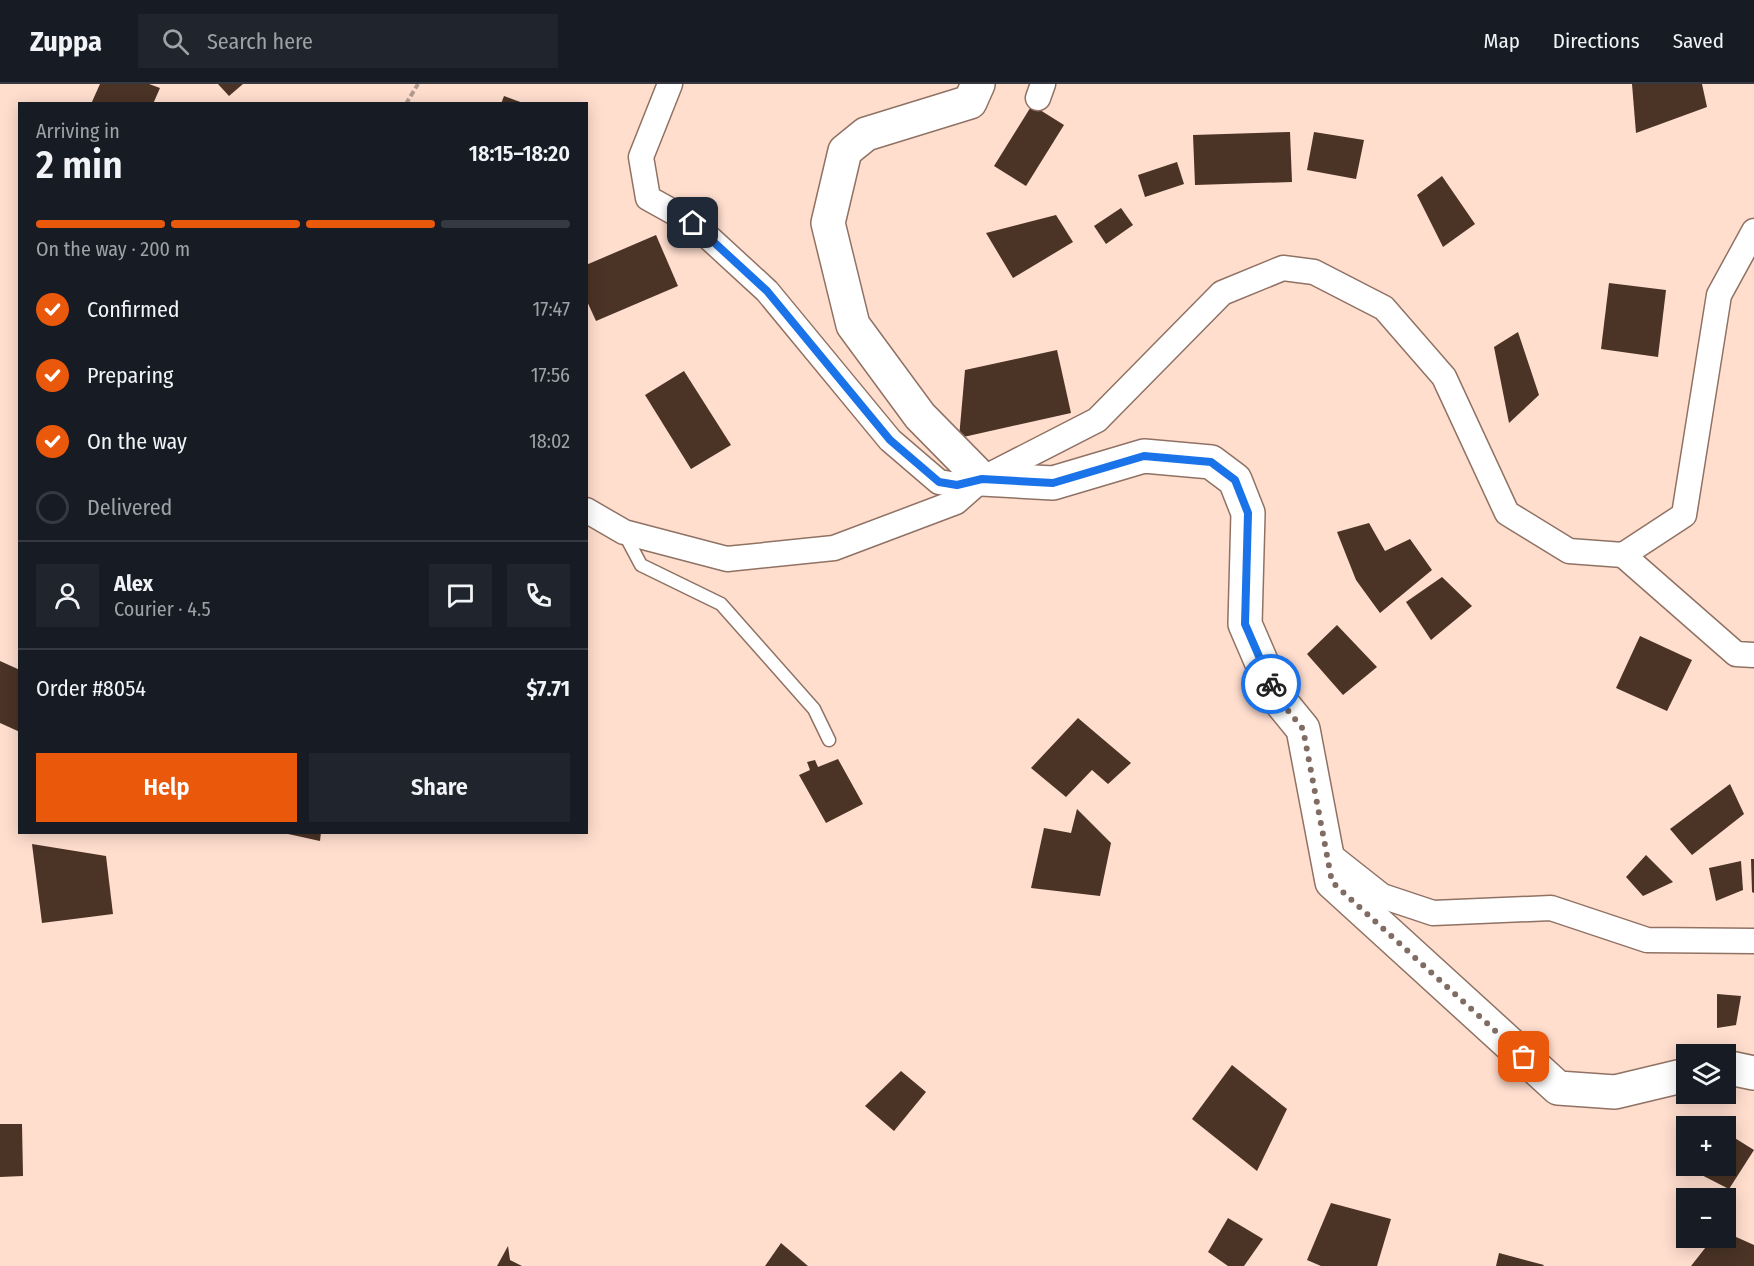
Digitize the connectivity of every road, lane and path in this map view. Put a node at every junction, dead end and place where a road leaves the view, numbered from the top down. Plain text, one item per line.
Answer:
1 (418, 84) edge
2 (670, 84) edge
3 (978, 84) edge
4 (407, 102) edge
5 (1754, 231) edge
6 (982, 479) junction
7 (588, 511) edge
8 (624, 532) junction
9 (1623, 555) junction
10 (1754, 655) edge
11 (830, 740) dead end
12 (1324, 851) junction
13 (1754, 941) edge
14 (1736, 1069) edge
15 (1754, 1073) edge
16 (1676, 1077) edge

1 - 4 path
2 - 6 street
3 - 6 street
5 - 9 street
6 - 8 street
6 - 9 street
6 - 12 street
7 - 8 street
8 - 11 lane
9 - 10 street
12 - 13 street
12 - 16 street
14 - 15 street

